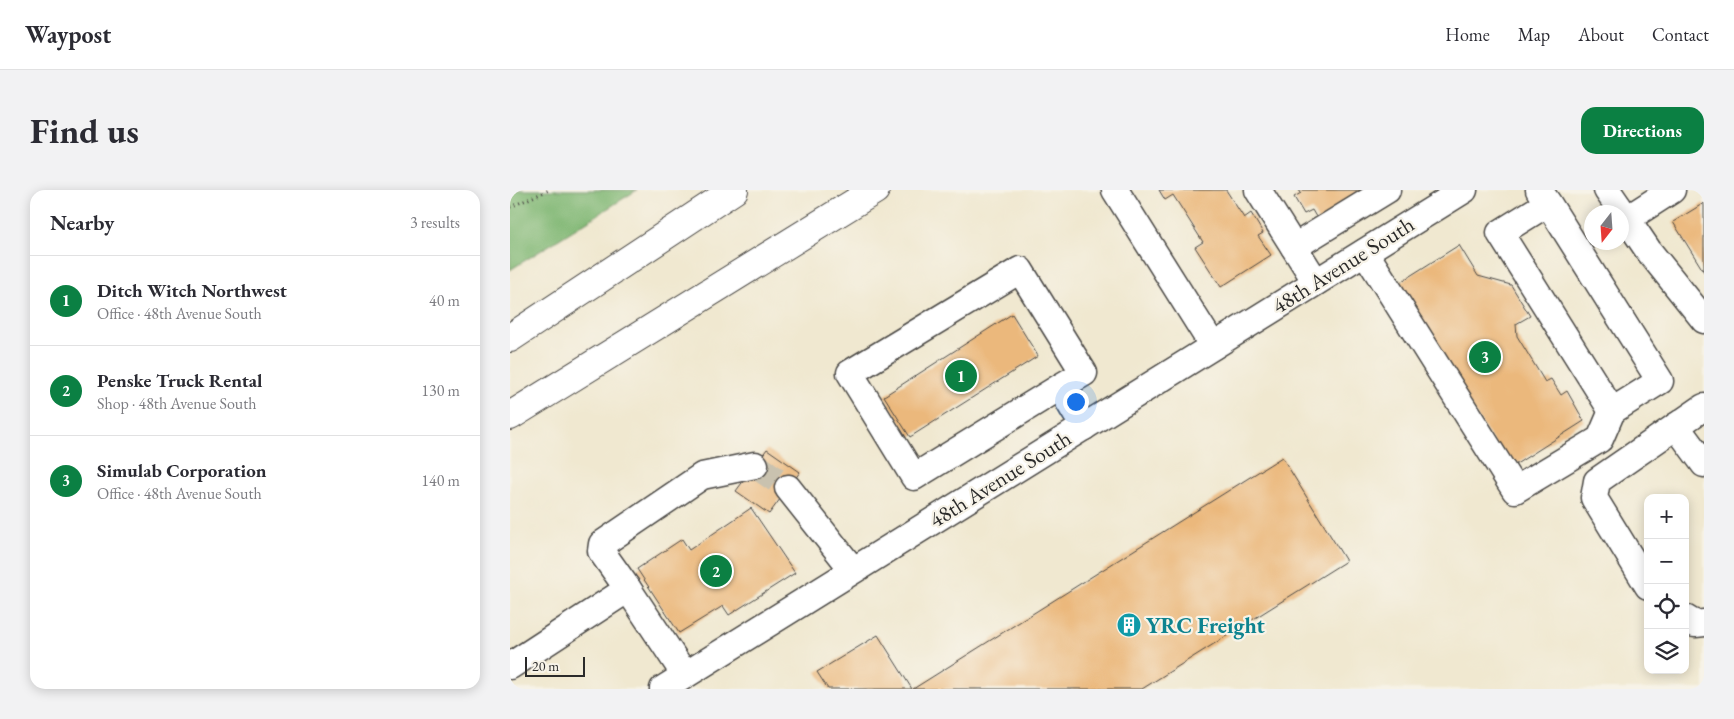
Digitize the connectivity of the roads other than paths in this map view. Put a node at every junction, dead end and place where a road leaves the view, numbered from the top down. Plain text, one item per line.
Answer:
1 (734, 190) edge
2 (875, 190) edge
3 (893, 190) edge
4 (1115, 190) edge
5 (1258, 190) edge
6 (1386, 190) edge
7 (1464, 190) edge
8 (1607, 190) edge
9 (1672, 190) edge
10 (1543, 197) edge
11 (1617, 205) edge
12 (1629, 218) edge
13 (1629, 222) edge
14 (784, 246) junction
15 (1294, 247) junction
16 (1365, 252) junction
17 (1316, 282) junction
18 (1704, 320) edge
19 (510, 338) edge
20 (1213, 346) junction
21 (1060, 387) junction
22 (1704, 407) edge
23 (1612, 411) junction
24 (510, 416) edge
25 (1676, 426) junction
26 (1084, 427) junction
27 (755, 464) dead end
28 (1704, 464) edge
29 (788, 488) tunnel mouth
30 (853, 570) junction
31 (1647, 584) edge
32 (628, 589) junction
33 (1689, 620) edge
34 (1704, 623) edge
35 (510, 666) edge
36 (685, 676) junction
37 (663, 689) edge

1 - 19 highway
2 - 14 highway
3 - 14 highway
4 - 20 street
5 - 15 street
6 - 15 street
7 - 16 street, 48th Avenue South
8 - 11 street
9 - 12 street
10 - 23 street
10 - 23 street
13 - 18 street
14 - 24 highway
15 - 17 street
16 - 17 street, 48th Avenue South
16 - 23 street
17 - 20 street, 48th Avenue South
20 - 26 street, 48th Avenue South
21 - 21 street
21 - 26 street
22 - 25 street
25 - 28 street
25 - 31 street
26 - 30 street, 48th Avenue South
27 - 32 street
29 - 30 street
30 - 36 street, 48th Avenue South
32 - 35 street
32 - 36 street
33 - 34 street
36 - 37 street, 48th Avenue South

